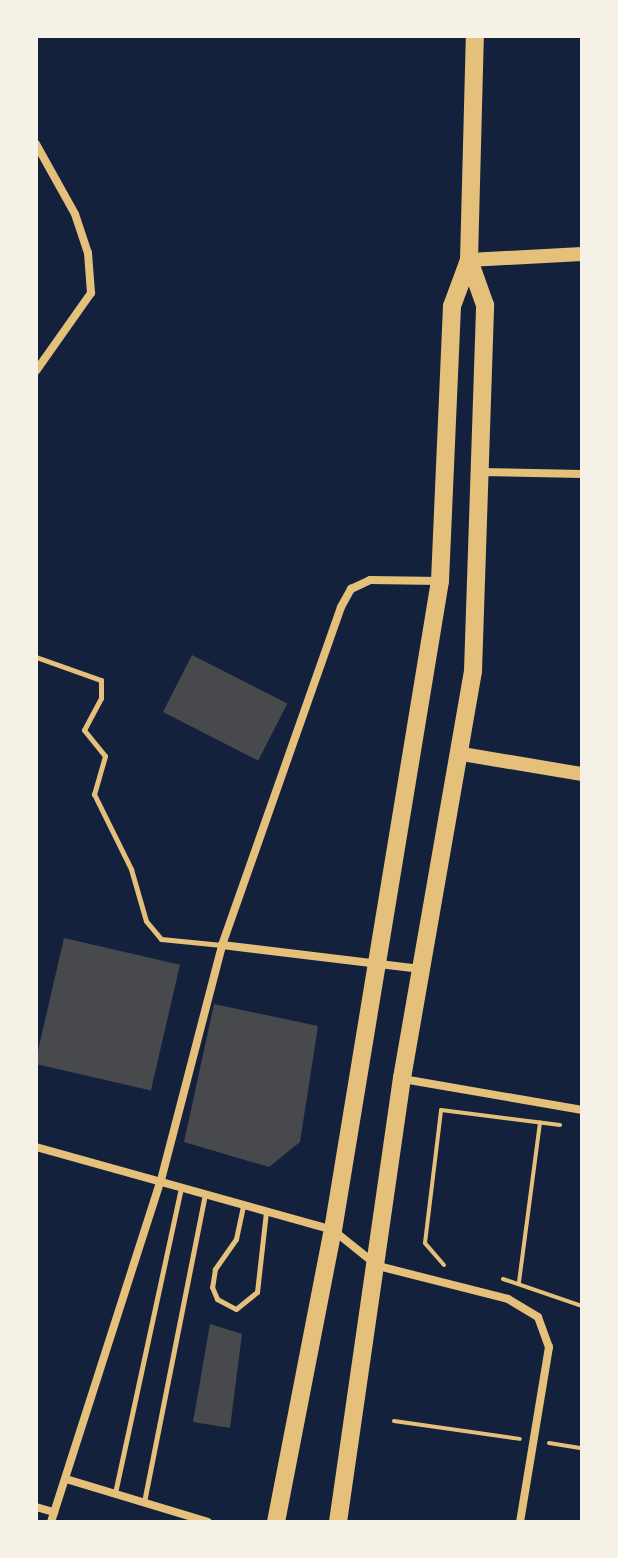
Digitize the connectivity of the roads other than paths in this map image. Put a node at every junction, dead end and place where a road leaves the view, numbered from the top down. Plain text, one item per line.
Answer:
1 (475, 36) edge
2 (36, 144) edge
3 (582, 254) edge
4 (469, 260) junction
5 (36, 371) edge
6 (481, 472) junction
7 (582, 474) edge
8 (440, 581) junction
9 (36, 657) edge
10 (462, 754) junction
11 (582, 774) edge
12 (222, 945) junction
13 (377, 967) junction
14 (422, 969) junction
15 (402, 1078) junction
16 (582, 1110) edge
17 (36, 1147) edge
18 (161, 1180) junction
19 (181, 1187) junction
20 (205, 1194) junction
21 (243, 1204) junction
22 (266, 1211) junction
23 (333, 1230) junction
24 (378, 1266) junction
25 (66, 1479) junction
26 (115, 1493) junction
27 (144, 1502) junction
28 (36, 1507) edge
29 (54, 1512) junction
30 (51, 1522) edge
31 (208, 1522) edge
32 (276, 1522) edge
33 (338, 1522) edge
34 (520, 1522) edge

1 - 4 highway
2 - 5 street
3 - 4 street
4 - 6 highway
4 - 8 highway
6 - 7 street
6 - 10 highway
8 - 12 street
8 - 13 highway
9 - 12 lane
10 - 11 street
10 - 14 highway
12 - 13 street
12 - 18 street
13 - 14 street
13 - 23 highway
14 - 15 highway
15 - 16 street
15 - 24 highway
17 - 18 street
18 - 19 street
18 - 25 street
19 - 20 street
19 - 26 lane
20 - 21 street
20 - 27 lane
21 - 22 street
21 - 22 lane
22 - 23 street
23 - 24 street
23 - 32 highway
24 - 33 highway
24 - 34 street
25 - 26 street
25 - 29 street
26 - 27 street
27 - 31 street
28 - 29 street
29 - 30 street

